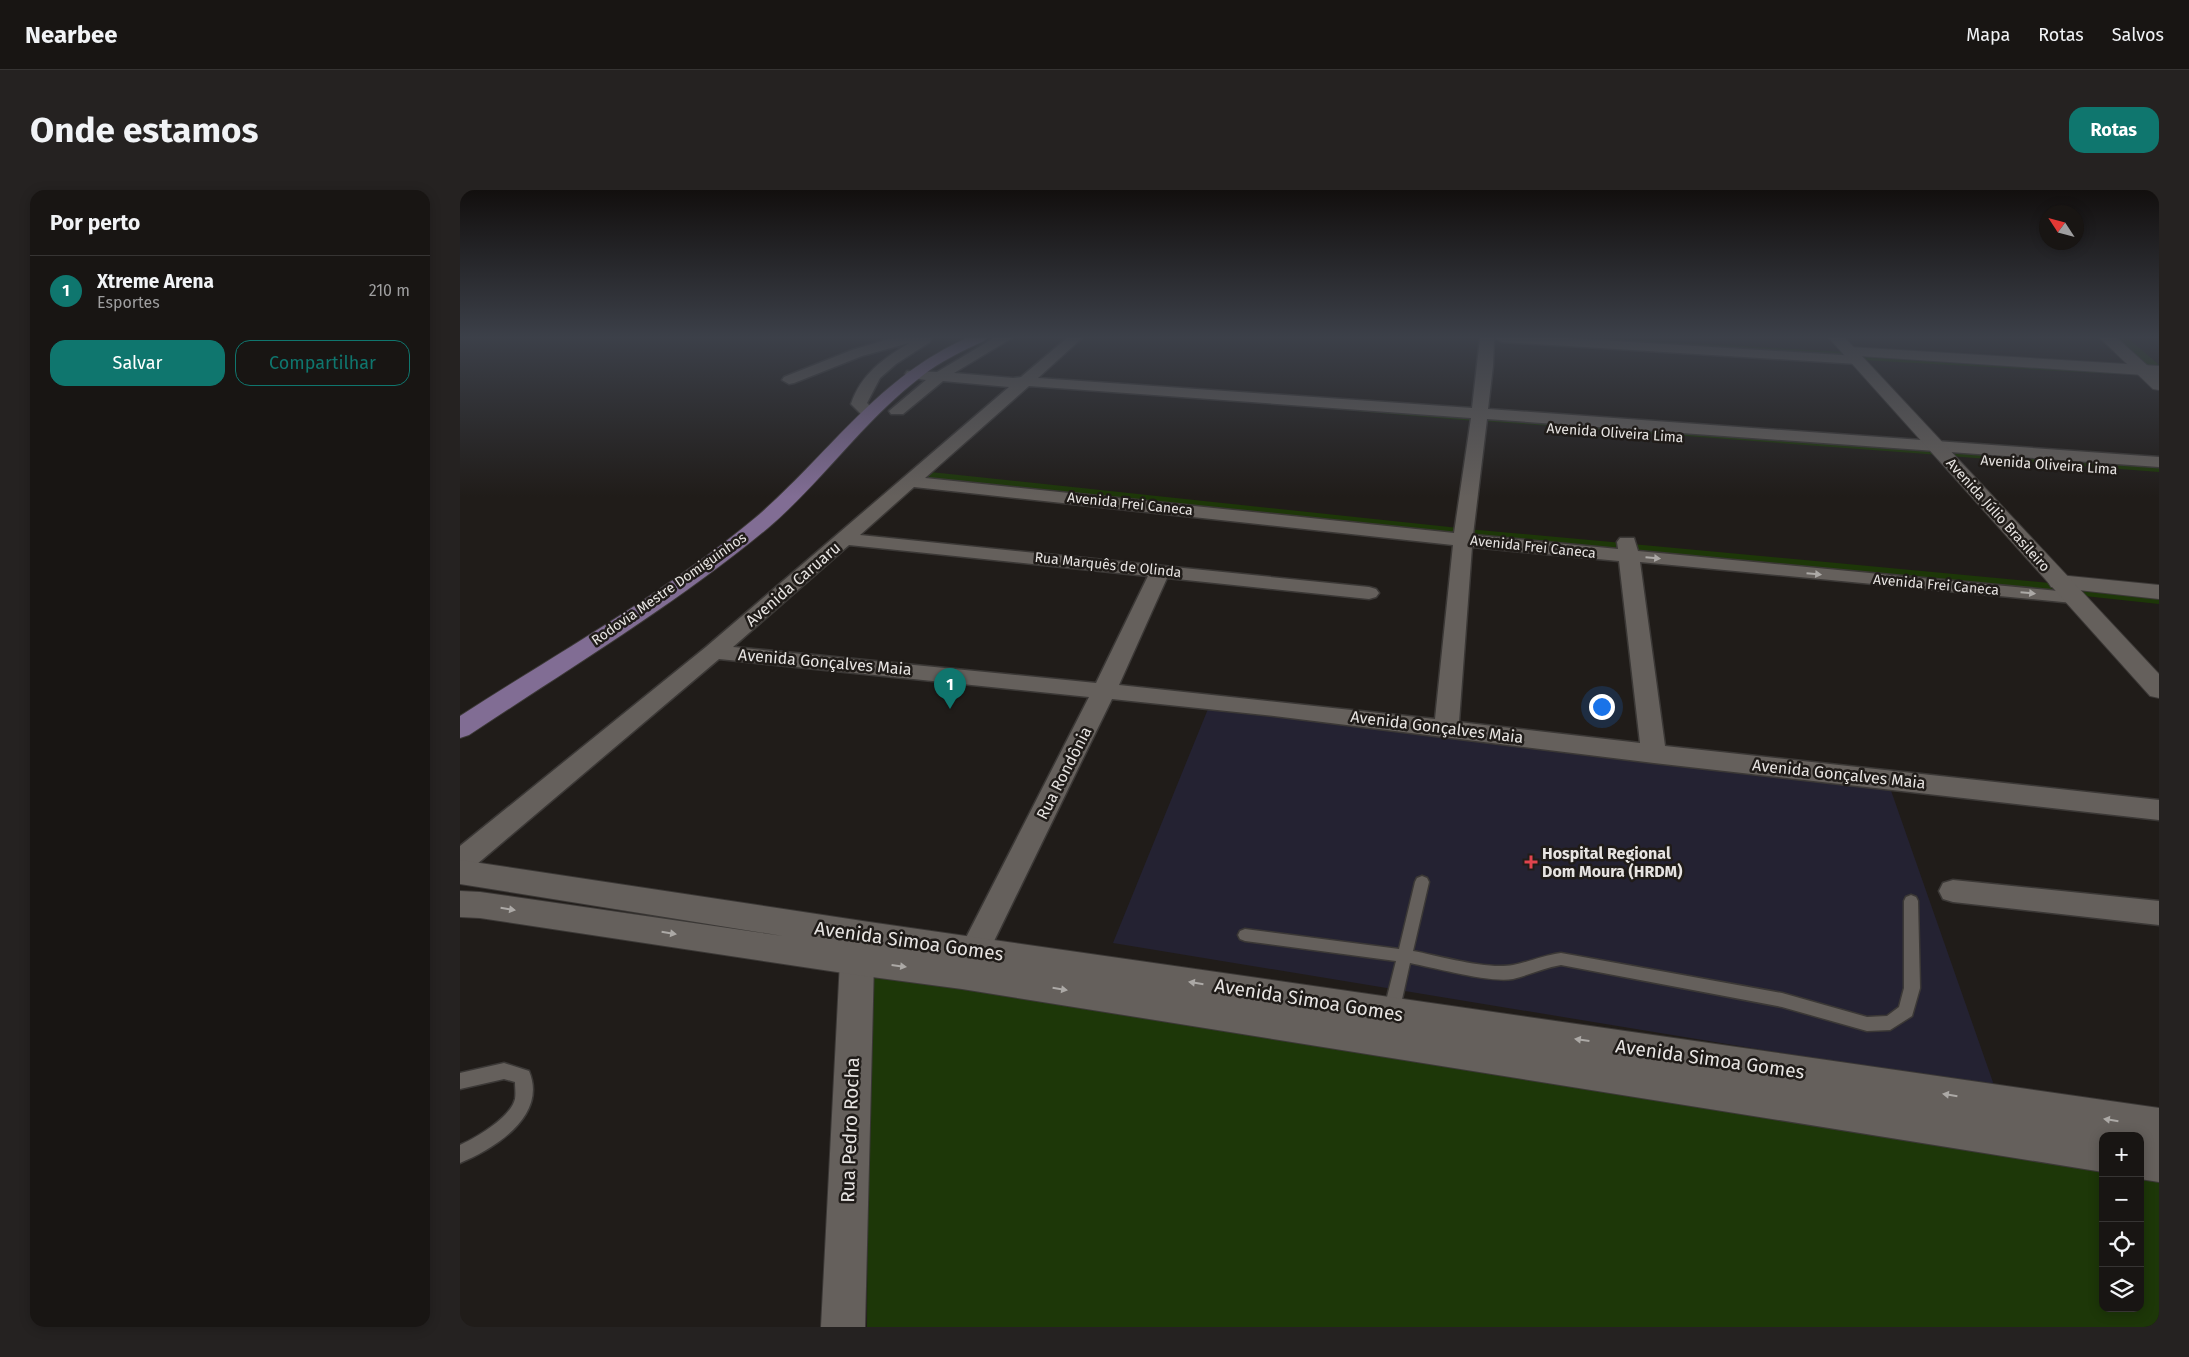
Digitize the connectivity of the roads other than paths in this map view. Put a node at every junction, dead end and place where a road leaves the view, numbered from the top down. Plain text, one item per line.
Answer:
1 (863, 391) edge
2 (893, 391) edge
3 (919, 391) edge
4 (1010, 391) edge
5 (1118, 391) edge
6 (1482, 391) edge
7 (1885, 391) edge
8 (897, 411) dead end
9 (869, 413) junction
10 (1479, 417) junction
11 (1940, 452) junction
12 (2159, 462) edge
13 (2159, 473) edge
14 (914, 475) junction
15 (1463, 533) junction
16 (846, 539) junction
17 (1627, 549) junction
18 (1160, 570) junction
19 (2066, 590) junction
20 (2159, 592) edge
21 (1369, 593) dead end
22 (2159, 606) edge
23 (714, 652) junction
24 (1105, 690) junction
25 (2159, 690) edge
26 (466, 720) edge
27 (1446, 728) junction
28 (1654, 754) junction
29 (2159, 810) edge
30 (460, 862) edge
31 (460, 872) edge
32 (1422, 882) dead end
33 (1953, 890) dead end
34 (1910, 901) dead end
35 (460, 904) edge
36 (2159, 914) edge
37 (1246, 935) dead end
38 (863, 949) junction
39 (1405, 956) junction
40 (969, 962) junction
41 (1391, 1028) junction
42 (1452, 1036) junction
43 (460, 1081) edge
44 (2159, 1127) edge
45 (2099, 1151) edge
46 (460, 1154) edge
47 (2144, 1160) edge
48 (2159, 1162) edge
49 (842, 1327) edge

1 - 9 street
2 - 9 main road, Rodovia Mestre Domiguinhos
3 - 8 street
4 - 14 street, Avenida Caruaru
5 - 10 street, Avenida Oliveira Lima
6 - 10 street
7 - 11 main road, Avenida Júlio Brasileiro
9 - 26 main road, Rodovia Mestre Domiguinhos
10 - 11 street, Avenida Oliveira Lima
10 - 15 street
11 - 12 street, Avenida Oliveira Lima
11 - 13 street, Avenida Oliveira Lima
11 - 19 main road, Avenida Júlio Brasileiro
14 - 15 street, Avenida Frei Caneca
14 - 16 street, Avenida Caruaru
15 - 17 street, Avenida Frei Caneca
15 - 27 street
16 - 18 street, Rua Marquês de Olinda
16 - 23 street, Avenida Caruaru
17 - 19 street, Avenida Frei Caneca
17 - 28 street
18 - 21 street, Rua Marquês de Olinda
18 - 24 street, Rua Rondônia
19 - 20 main road, Avenida Frei Caneca
19 - 22 main road, Avenida Frei Caneca
19 - 25 main road, Avenida Júlio Brasileiro
23 - 24 street, Avenida Gonçalves Maia
23 - 30 street, Avenida Caruaru
24 - 27 street, Avenida Gonçalves Maia
24 - 40 street, Rua Rondônia
27 - 28 street, Avenida Gonçalves Maia
28 - 29 street, Avenida Gonçalves Maia
31 - 38 main road, Avenida Simoa Gomes
32 - 39 lane
33 - 36 street
34 - 39 lane
35 -> 38 main road, Avenida Simoa Gomes
37 - 39 lane
38 - 40 main road, Avenida Simoa Gomes
38 - 49 main road, Rua Pedro Rocha
39 - 41 lane
40 - 41 main road, Avenida Simoa Gomes
41 - 42 main road, Avenida Simoa Gomes
44 -> 42 main road, Avenida Simoa Gomes
42 - 45 main road, Avenida Simoa Gomes
43 - 46 lane
47 - 48 main road

